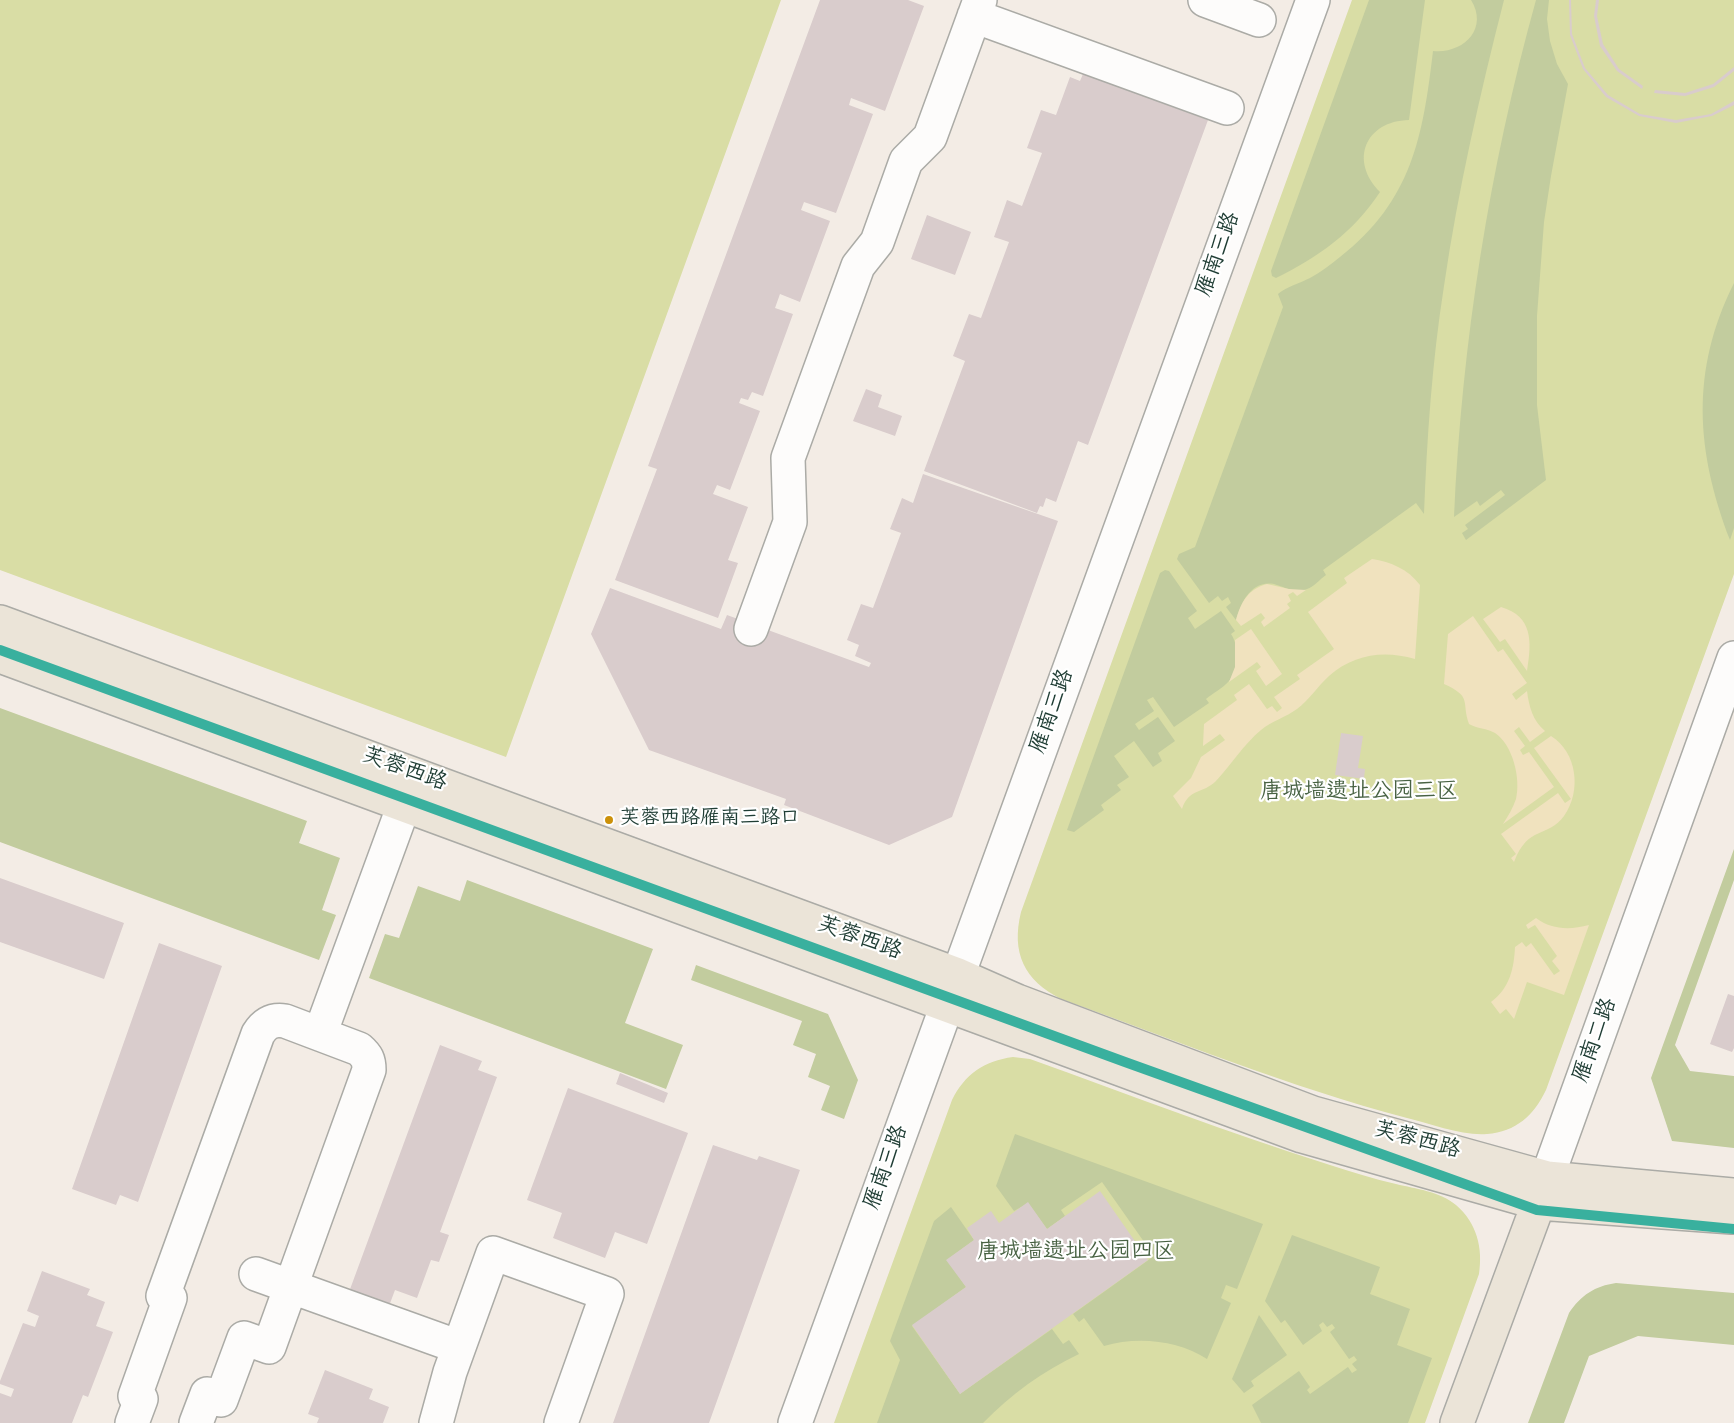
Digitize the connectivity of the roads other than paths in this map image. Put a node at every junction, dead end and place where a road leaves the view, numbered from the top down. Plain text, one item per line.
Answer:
1 (1204, 0) edge
2 (1313, 0) edge
3 (977, 8) edge
4 (1259, 20) dead end
5 (1227, 108) dead end
6 (0, 622) edge
7 (751, 629) dead end
8 (0, 656) edge
9 (1734, 658) edge
10 (404, 805) junction
11 (958, 975) junction
12 (947, 1006) junction
13 (320, 1034) junction
14 (1543, 1190) junction
15 (1734, 1195) edge
16 (1734, 1217) edge
17 (256, 1274) dead end
18 (291, 1286) junction
19 (459, 1347) junction
20 (132, 1423) edge
21 (196, 1423) edge
22 (436, 1423) edge
23 (561, 1423) edge
24 (795, 1423) edge
25 (1457, 1423) edge

1 - 4 street
2 - 11 street, 雁南三路
3 - 5 street
3 - 7 street
6 - 11 main road, 芙蓉西路
8 - 10 main road, 芙蓉西路
9 - 14 street, 雁南二路
10 - 12 main road, 芙蓉西路
10 - 13 street
11 - 12 street, 雁南三路
11 - 14 main road, 芙蓉西路
12 - 14 main road, 芙蓉西路
12 - 24 street, 雁南三路
13 - 18 street
13 - 20 street
14 - 15 main road, 芙蓉西路
14 - 16 main road, 芙蓉西路
14 - 25 main road, 雁南二路
17 - 18 street
18 - 19 street
18 - 21 street
19 - 22 street
19 - 23 street

